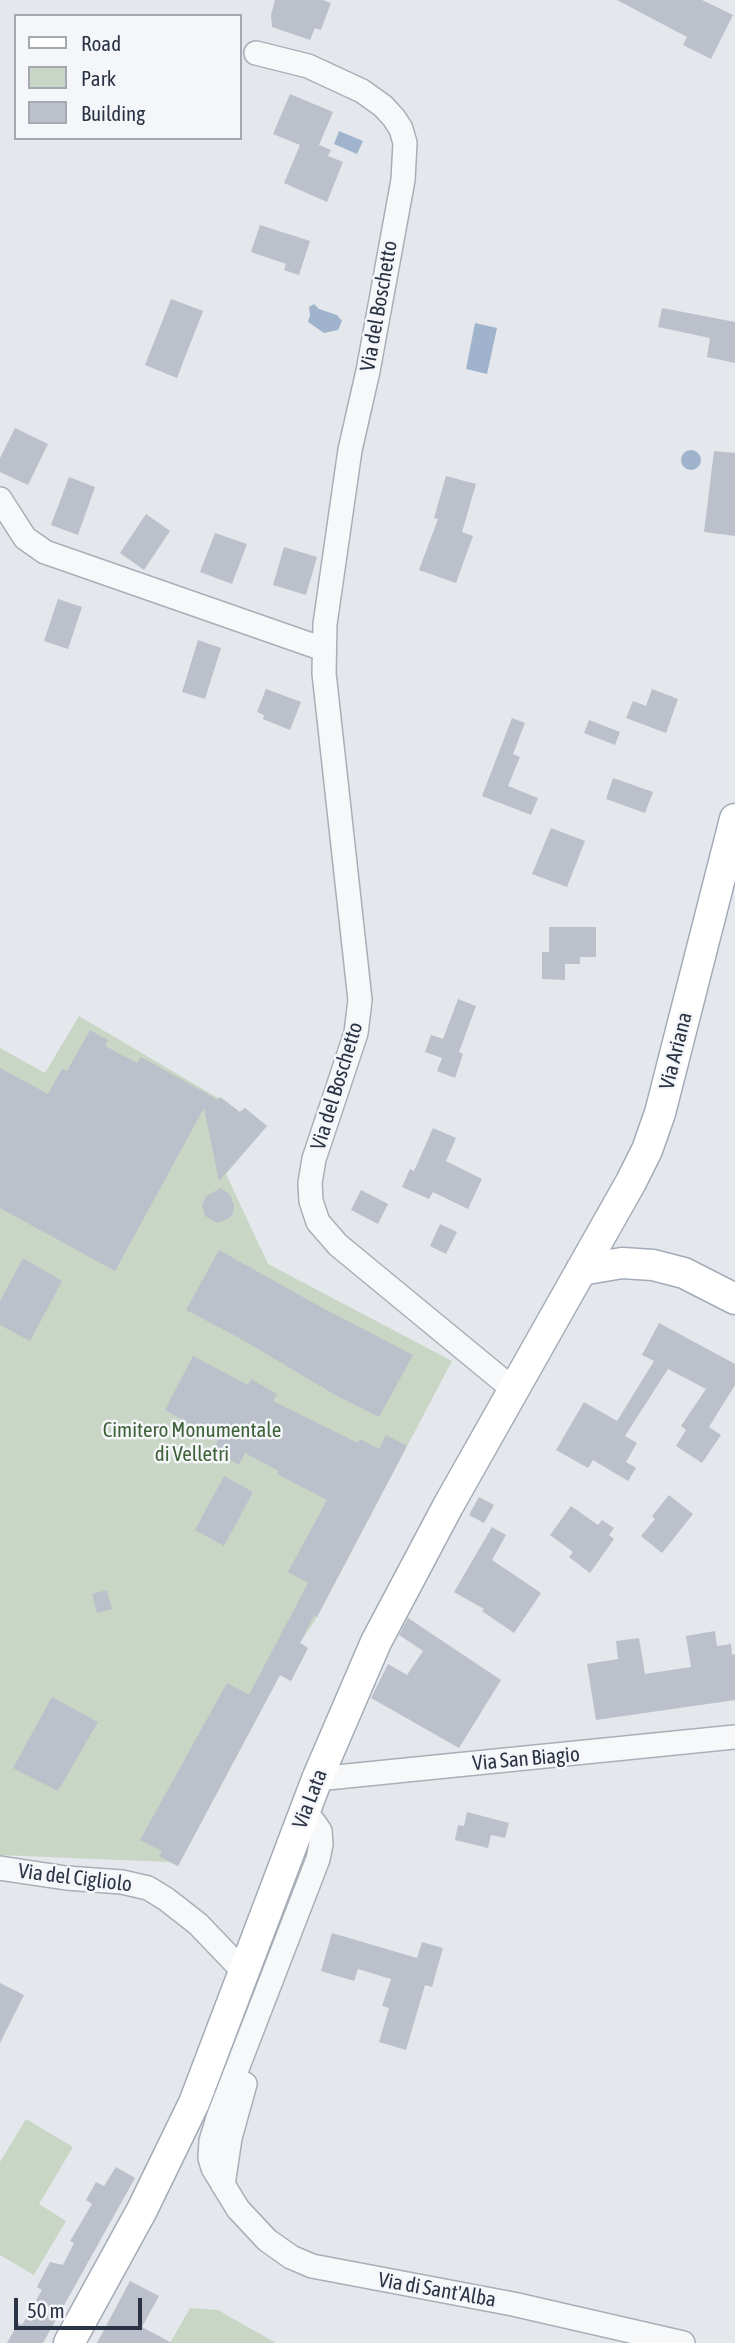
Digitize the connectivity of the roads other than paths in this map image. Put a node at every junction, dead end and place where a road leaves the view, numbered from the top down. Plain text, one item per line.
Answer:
1 (256, 53) dead end
2 (0, 499) edge
3 (323, 649) junction
4 (735, 819) edge
5 (581, 1269) junction
6 (735, 1299) edge
7 (514, 1390) junction
8 (735, 1737) edge
9 (317, 1779) junction
10 (304, 1813) junction
11 (0, 1868) edge
12 (244, 1972) junction
13 (69, 2343) edge
14 (683, 2343) edge

1 - 3 street, Via del Boschetto
2 - 3 street
3 - 7 street, Via del Boschetto
4 - 5 main road, Via Ariana
5 - 6 main road
5 - 7 main road, Via Lata
7 - 9 main road, Via Lata
8 - 9 street, Via San Biagio
9 - 10 main road, Via Lata
10 - 12 main road, Via Lata
10 - 14 street, Via di Sant'Alba
11 - 12 street, Via del Cigliolo
12 - 13 main road, Via Lata

